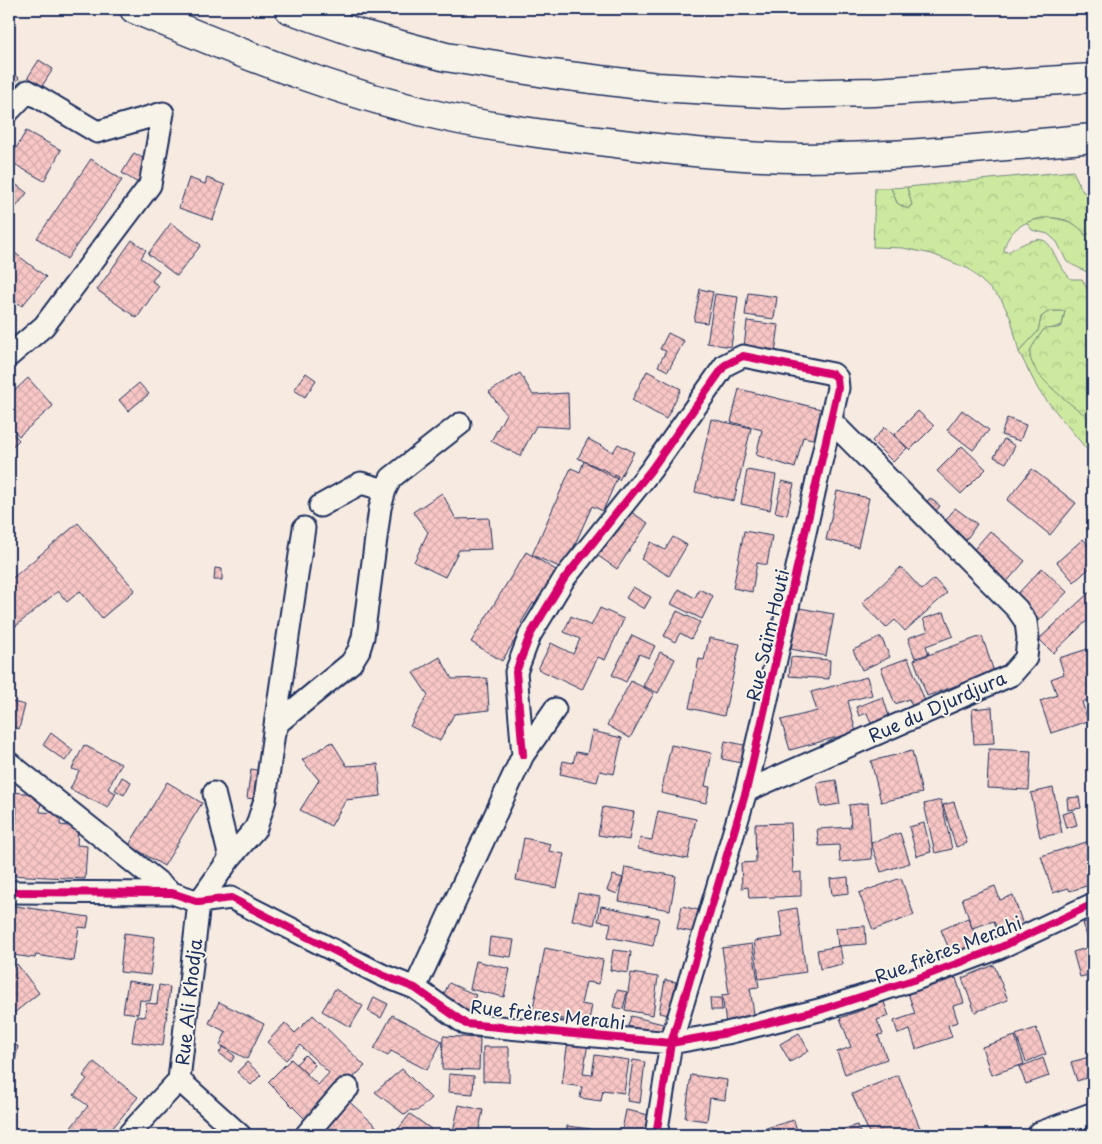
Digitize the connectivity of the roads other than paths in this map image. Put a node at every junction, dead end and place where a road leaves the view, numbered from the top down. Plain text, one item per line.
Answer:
1 (134, 9) edge
2 (289, 9) edge
3 (1093, 78) edge
4 (9, 111) edge
5 (1093, 138) edge
6 (1009, 146) junction
7 (1093, 146) edge
8 (9, 356) edge
9 (830, 421) junction
10 (460, 424) dead end
11 (385, 490) junction
12 (320, 506) dead end
13 (304, 528) dead end
14 (555, 708) dead end
15 (274, 732) junction
16 (523, 755) junction
17 (9, 763) edge
18 (746, 791) junction
19 (214, 793) dead end
20 (230, 858) junction
21 (9, 892) edge
22 (172, 893) junction
23 (199, 902) junction
24 (1093, 904) edge
25 (415, 988) junction
26 (671, 1043) junction
27 (179, 1080) junction
28 (348, 1088) dead end
29 (1093, 1116) edge
30 (128, 1135) edge
31 (240, 1135) edge
32 (306, 1135) edge
33 (656, 1135) edge
34 (1041, 1135) edge

1 - 6 highway
2 - 3 highway
4 - 8 street
5 - 6 highway
6 - 7 highway
9 - 16 street, Rue Saïm Houti
9 - 18 street, Rue Saïm Houti
9 - 18 street, Rue du Djurdjura
10 - 11 street
11 - 12 street
11 - 15 street
13 - 15 street
14 - 16 street
15 - 20 street
16 - 25 street
17 - 22 street
18 - 26 street, Rue Saïm Houti
19 - 20 street
20 - 23 street
21 - 22 street, Rue frères Merahi
22 - 23 street, Rue frères Merahi
23 - 25 street, Rue frères Merahi
23 - 27 street, Rue Ali Khodja
24 - 26 street, Rue frères Merahi
25 - 26 street, Rue frères Merahi
26 - 33 street, Rue Saïm Houti
27 - 30 street
27 - 31 street, Rue Ali Khodja
28 - 32 street
29 - 34 main road

